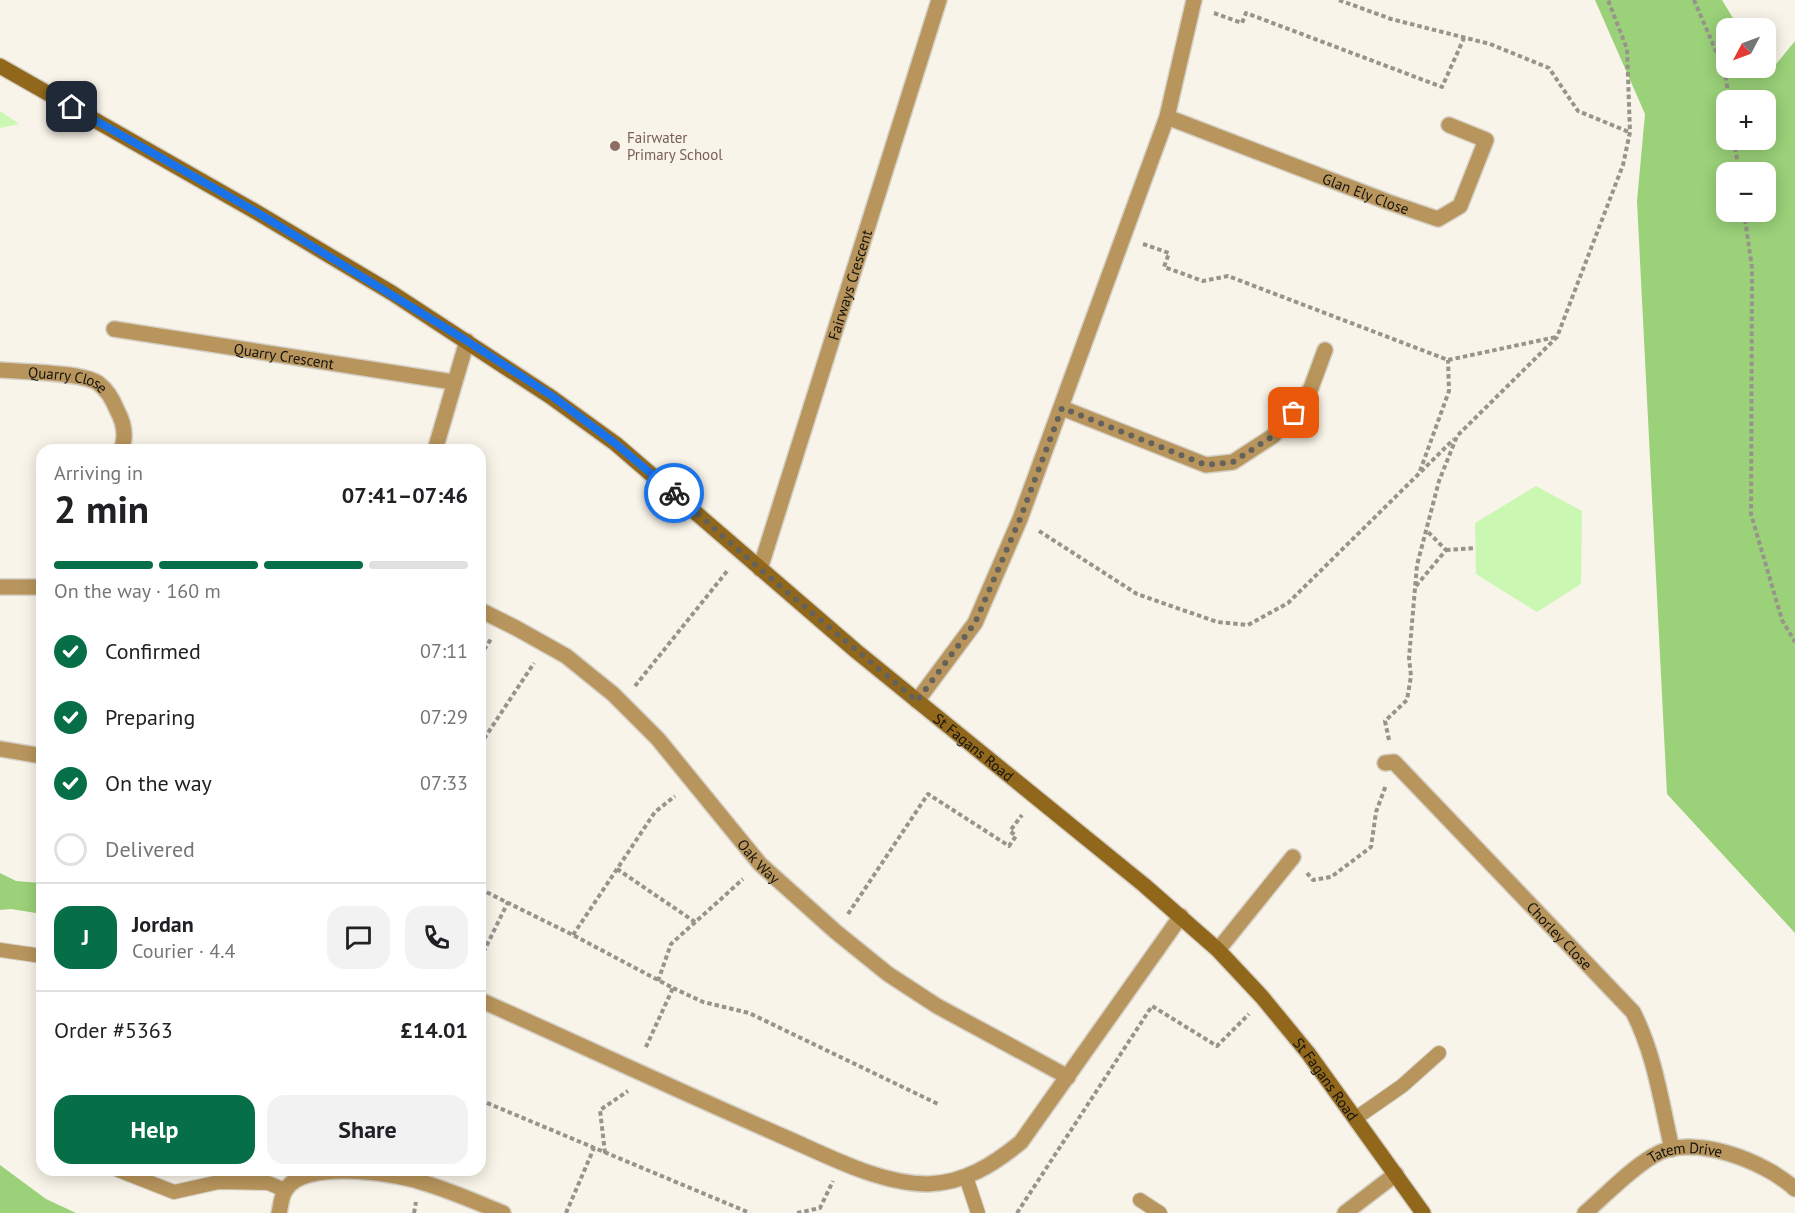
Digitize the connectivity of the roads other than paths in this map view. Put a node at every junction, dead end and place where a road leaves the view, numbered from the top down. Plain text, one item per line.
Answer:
1 (939, 0) edge
2 (1193, 3) edge
3 (0, 66) edge
4 (1167, 117) junction
5 (1449, 125) dead end
6 (114, 329) dead end
7 (467, 341) junction
8 (1325, 350) dead end
9 (0, 370) edge
10 (453, 382) junction
11 (1062, 408) junction
12 (123, 444) edge
13 (437, 444) edge
14 (760, 569) junction
15 (0, 587) edge
16 (36, 587) edge
17 (486, 613) edge
18 (917, 701) junction
19 (0, 750) edge
20 (36, 755) edge
21 (1390, 762) road end
22 (1293, 857) dead end
23 (1181, 916) junction
24 (0, 950) edge
25 (1218, 950) junction
26 (36, 955) edge
27 (486, 1003) edge
28 (1439, 1053) dead end
29 (1068, 1077) junction
30 (1356, 1118) junction
31 (1672, 1149) junction
32 (1396, 1174) junction
33 (133, 1176) edge
34 (308, 1176) edge
35 (393, 1176) edge
36 (966, 1177) junction
37 (1795, 1189) edge
38 (285, 1190) junction
39 (1140, 1200) dead end
40 (279, 1213) edge
41 (503, 1213) edge
42 (978, 1213) edge
43 (1160, 1213) edge
44 (1345, 1213) edge
45 (1423, 1213) edge
46 (1585, 1213) edge

1 - 14 street, Fairways Crescent
2 - 4 street
3 - 7 street, St Fagans Road
4 - 5 street, Glan Ely Close
4 - 11 street
6 - 10 street, Quarry Crescent
7 - 10 street
7 - 14 street, St Fagans Road
8 - 11 street
9 - 12 street, Quarry Close
10 - 13 street
11 - 18 street
14 - 18 street, St Fagans Road
15 - 16 street
17 - 29 street, Oak Way
18 - 23 street, St Fagans Road
19 - 20 street
21 - 31 street, Chorley Close
22 - 25 street
23 - 25 street, St Fagans Road
23 - 29 street
24 - 26 lane
25 - 30 street, St Fagans Road
27 - 36 street
28 - 30 lane
29 - 36 street
30 - 32 street, St Fagans Road
31 - 37 street, Tatem Drive
31 - 46 street, Tatem Drive
32 - 44 street
32 - 45 street, St Fagans Road
33 - 38 lane
34 - 38 street
35 - 41 street
36 - 42 lane
38 - 40 street
39 - 43 lane

